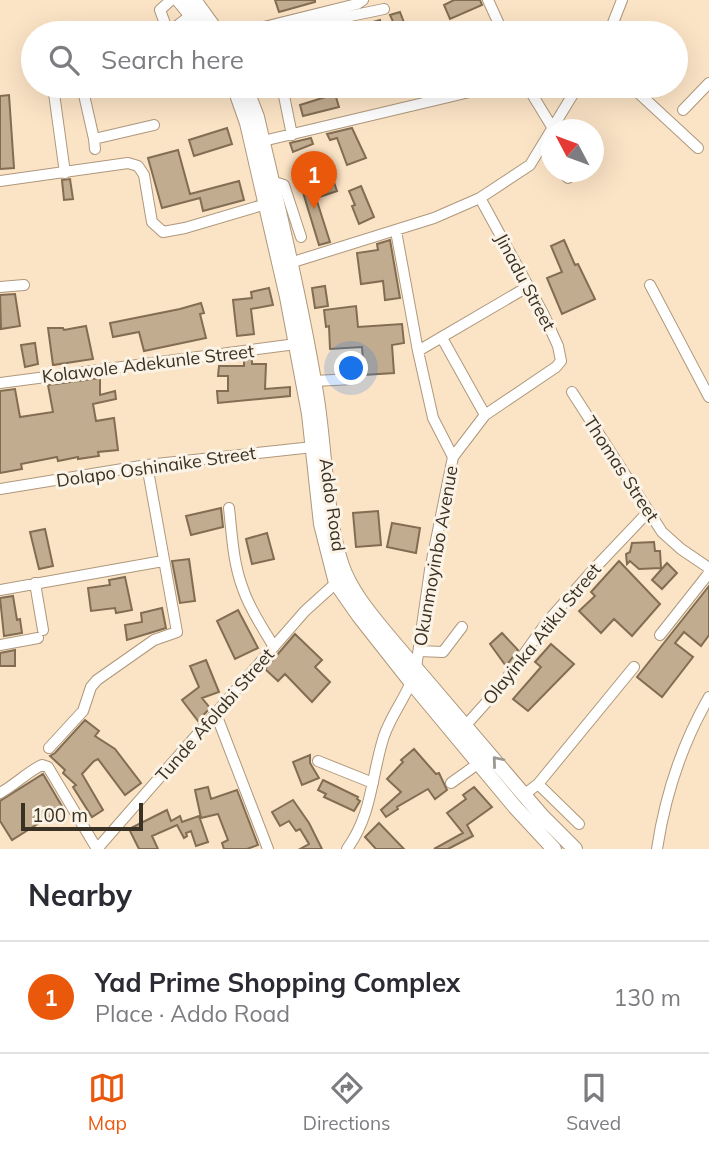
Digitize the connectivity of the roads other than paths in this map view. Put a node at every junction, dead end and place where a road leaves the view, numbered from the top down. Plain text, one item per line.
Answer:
1 (171, 0) edge
2 (179, 0) edge
3 (363, 0) edge
4 (488, 0) edge
5 (622, 0) edge
6 (193, 7) edge
7 (384, 9) dead end
8 (164, 21) edge
9 (180, 21) edge
10 (206, 21) edge
11 (288, 21) edge
12 (327, 21) edge
13 (498, 21) edge
14 (614, 21) edge
15 (709, 83) edge
16 (55, 98) edge
17 (85, 98) edge
18 (238, 98) edge
19 (250, 98) edge
20 (284, 98) edge
21 (445, 98) edge
22 (534, 98) edge
23 (570, 98) edge
24 (644, 98) edge
25 (683, 110) dead end
26 (547, 119) edge
27 (557, 119) edge
28 (154, 125) dead end
29 (292, 135) junction
30 (263, 141) junction
31 (698, 148) dead end
32 (541, 149) edge
33 (65, 173) junction
34 (0, 181) edge
35 (271, 181) junction
36 (480, 198) junction
37 (270, 202) junction
38 (396, 230) junction
39 (301, 237) dead end
40 (290, 263) junction
41 (24, 285) dead end
42 (650, 285) dead end
43 (529, 286) junction
44 (0, 287) edge
45 (442, 338) junction
46 (296, 344) junction
47 (418, 351) junction
48 (556, 367) joint
49 (704, 376) edge
50 (353, 379) dead end
51 (314, 381) junction
52 (0, 383) edge
53 (572, 392) dead end
54 (709, 397) edge
55 (485, 415) junction
56 (313, 447) junction
57 (453, 457) junction
58 (146, 466) junction
59 (0, 489) edge
60 (229, 508) dead end
61 (648, 512) junction
62 (163, 561) junction
63 (709, 570) edge
64 (35, 583) junction
65 (336, 583) junction
66 (0, 590) edge
67 (462, 627) dead end
68 (660, 635) dead end
69 (0, 645) edge
70 (274, 647) junction
71 (419, 651) junction
72 (634, 667) dead end
73 (416, 668) junction
74 (411, 682) junction
75 (709, 697) edge
76 (216, 714) junction
77 (466, 725) junction
78 (49, 748) dead end
79 (318, 761) dead end
80 (479, 763) junction
81 (373, 783) junction
82 (451, 783) dead end
83 (538, 784) junction
84 (0, 793) edge
85 (525, 794) junction
86 (579, 824) dead end
87 (97, 849) edge
88 (268, 849) edge
89 (347, 849) edge
90 (554, 849) edge
91 (575, 849) edge
92 (657, 849) edge

1 - 8 street
2 - 6 main road
3 - 11 street
4 - 13 street
5 - 14 street
6 - 9 street
6 - 10 main road
7 - 12 street
15 - 25 street
16 - 33 street
17 - 28 street
18 - 37 main road, Addo Road
19 - 30 main road, Addo Road
20 - 29 street
21 - 29 street
22 - 26 street
23 - 27 street
24 - 31 street
29 - 30 street
30 - 35 main road, Addo Road
32 - 36 street
33 - 34 street
33 - 37 street
35 - 37 main road, Addo Road
35 - 39 street
36 - 38 street
36 - 43 street, Jinadu Street
37 - 40 main road, Addo Road
37 - 46 main road, Addo Road
38 - 40 street
38 - 47 street
40 - 51 main road, Addo Road
41 - 44 street
42 - 49 street
43 - 45 street
43 - 48 street, Jinadu Street
45 - 47 street
45 - 55 street
46 - 52 street, Kolawole Adekunle Street
46 - 56 main road, Addo Road
47 - 57 street
48 - 55 street, Okunmoyinbo Avenue
49 - 54 street
50 - 51 street
51 - 73 main road, Addo Road
53 - 61 street, Thomas Street
55 - 57 street, Okunmoyinbo Avenue
56 - 58 street, Dolapo Oshinaike Street
56 - 65 main road, Addo Road
57 - 71 street, Okunmoyinbo Avenue
58 - 59 street, Dolapo Oshinaike Street
58 - 62 street
60 - 70 street
61 - 63 street, Thomas Street
61 - 77 street, Olayinka Atiku Street
62 - 64 street
62 - 78 street
63 - 68 street
64 - 66 street
64 - 69 street
65 - 70 street, Tunde Afolabi Street
65 - 74 main road, Addo Road
67 - 71 street
70 - 76 street, Tunde Afolabi Street
71 - 73 street, Okunmoyinbo Avenue
72 - 83 street
73 - 77 main road, Addo Road
74 - 80 main road, Addo Road
74 - 81 street
75 - 92 street
76 - 87 street, Tunde Afolabi Street
76 - 88 street
85 -> 77 main road, Addo Road
79 - 81 street
80 - 82 street
80 - 90 main road, Addo Road
81 - 89 street
83 - 85 street
83 - 86 street
84 - 87 street
85 - 91 main road, Addo Road

